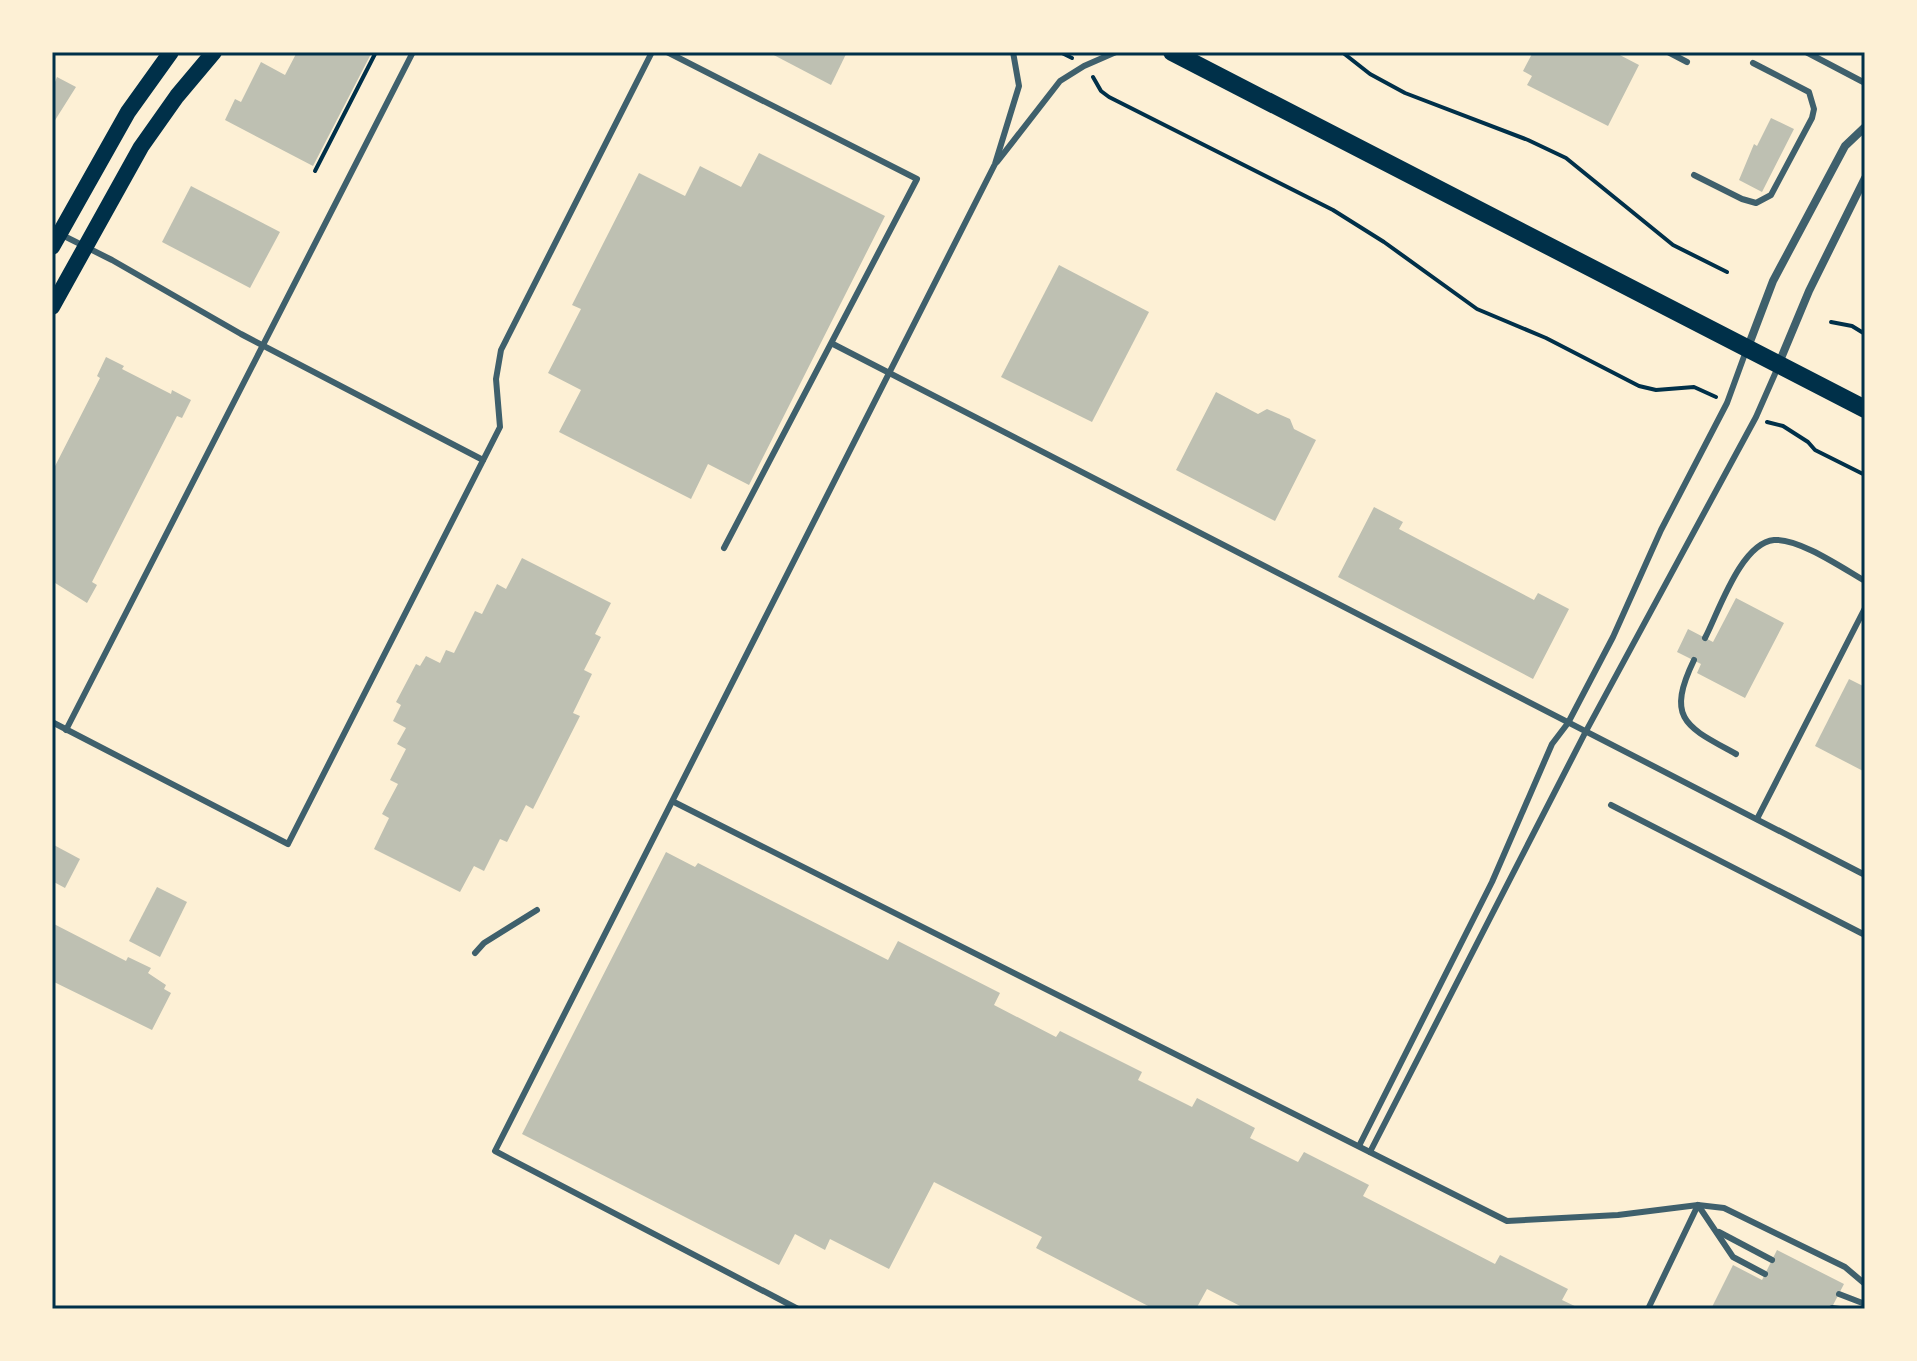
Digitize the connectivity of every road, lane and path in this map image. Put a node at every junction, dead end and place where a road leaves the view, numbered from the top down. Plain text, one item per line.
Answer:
1 (171, 52) edge
2 (214, 52) edge
3 (376, 52) edge
4 (413, 52) edge
5 (652, 52) edge
6 (667, 52) edge
7 (1013, 52) edge
8 (1060, 52) edge
9 (1116, 52) edge
10 (1172, 52) edge
11 (1342, 52) edge
12 (1668, 52) edge
13 (1806, 52) edge
14 (1687, 62) dead end
15 (1753, 63) dead end
16 (1084, 66) junction
17 (1865, 83) edge
18 (1865, 127) edge
19 (995, 164) junction
20 (315, 171) dead end
21 (1694, 175) dead end
22 (1865, 178) edge
23 (54, 237) edge
24 (87, 246) junction
25 (1727, 272) dead end
26 (52, 307) edge
27 (1831, 322) dead end
28 (1865, 334) edge
29 (833, 344) junction
30 (262, 345) junction
31 (1747, 348) junction
32 (1779, 364) junction
33 (888, 372) junction
34 (1727, 403) junction
35 (1865, 409) edge
36 (1756, 417) junction
37 (483, 460) junction
38 (1865, 475) edge
39 (724, 548) dead end
40 (1865, 581) edge
41 (1865, 608) edge
42 (1705, 638) dead end
43 (1694, 660) dead end
44 (52, 722) edge
45 (1568, 723) junction
46 (66, 730) junction
47 (1585, 733) junction
48 (1736, 754) dead end
49 (674, 802) junction
50 (1611, 805) dead end
51 (1757, 819) junction
52 (1865, 875) edge
53 (537, 910) dead end
54 (1865, 935) edge
55 (475, 953) dead end
56 (1359, 1146) junction
57 (1370, 1152) junction
58 (1698, 1205) junction
59 (1715, 1229) junction
60 (1772, 1260) dead end
61 (1765, 1274) dead end
62 (1865, 1284) edge
63 (1839, 1294) dead end
64 (1865, 1304) edge
65 (798, 1309) edge
66 (1648, 1309) edge

1 - 23 main road
2 - 24 main road
3 - 20 path
4 - 30 lane
5 - 37 lane
6 - 29 lane
7 - 19 lane
8 - 16 path
9 - 16 lane
10 - 31 main road
11 - 25 path
12 - 14 lane
13 - 17 lane
15 - 21 lane
16 - 19 lane
16 - 34 path
18 - 31 street
19 - 33 lane
22 - 32 street
23 - 24 lane
24 - 26 main road
24 - 30 lane
27 - 28 path
29 - 33 lane
29 - 39 lane
30 - 37 lane
30 - 46 lane
31 - 32 main road
31 - 34 lane
32 - 35 main road
32 - 36 lane
33 - 45 lane
33 - 49 lane
34 - 45 lane
36 - 38 path
36 - 47 lane
37 - 46 lane
40 - 42 lane
41 - 51 lane
43 - 48 lane
44 - 46 lane
45 - 47 lane
45 - 56 lane
47 - 51 lane
47 - 57 lane
49 - 56 lane
49 - 65 lane
50 - 54 lane
51 - 52 lane
53 - 55 lane
56 - 57 lane
57 - 58 lane
58 - 59 lane
58 - 62 lane
58 - 66 lane
59 - 60 lane
59 - 61 lane
63 - 64 lane

